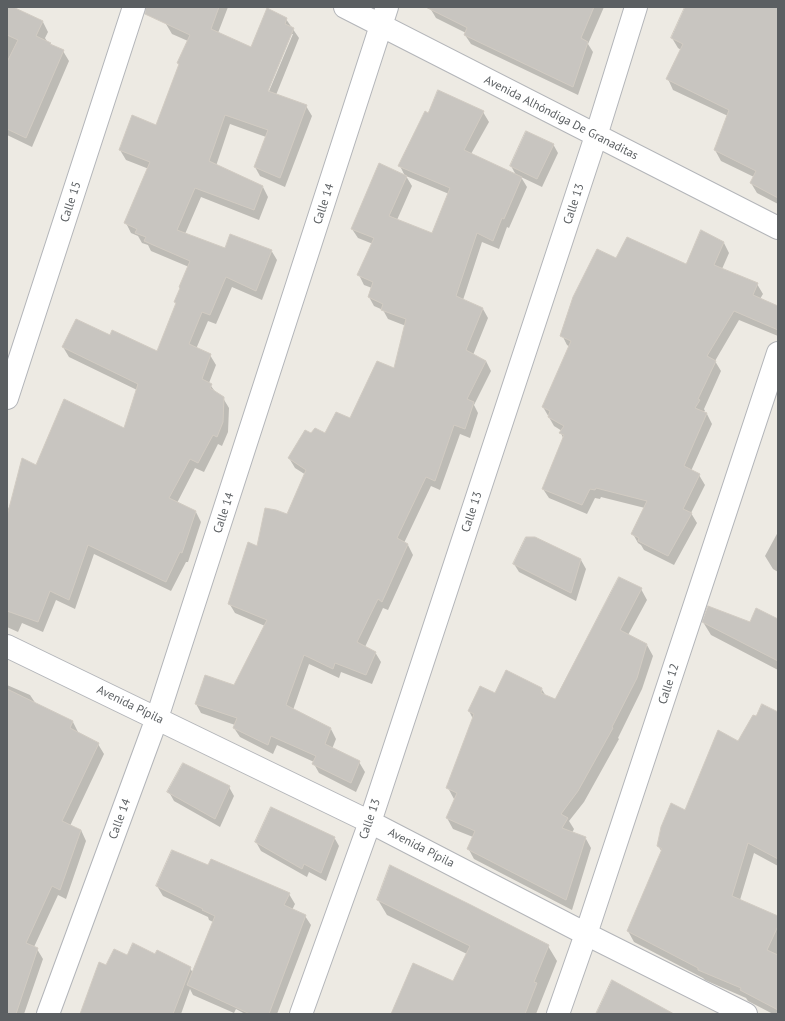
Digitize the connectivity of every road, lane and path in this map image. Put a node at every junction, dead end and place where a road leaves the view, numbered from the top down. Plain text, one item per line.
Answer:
1 (134, 7) edge
2 (345, 7) edge
3 (636, 7) edge
4 (384, 16) edge
5 (596, 136) junction
6 (778, 228) edge
7 (778, 353) edge
8 (7, 398) edge
9 (7, 646) edge
10 (157, 718) junction
11 (370, 822) junction
12 (586, 934) junction
13 (48, 1014) edge
14 (301, 1014) edge
15 (558, 1014) edge
16 (746, 1014) edge

1 - 8 street, Calle 15
2 - 4 street, Avenida Alhóndiga De Granaditas
3 - 5 street, Calle 13
4 - 5 street, Avenida Alhóndiga De Granaditas
4 - 10 street, Calle 14
5 - 6 street, Avenida Alhóndiga De Granaditas
5 - 11 street, Calle 13
7 - 12 street, Calle 12
9 - 10 street, Avenida Pípila
10 - 11 street, Avenida Pípila
10 - 13 street, Calle 14
11 - 12 street, Avenida Pípila
11 - 14 street, Calle 13
12 - 15 street, Calle 12
12 - 16 street, Avenida Pípila

